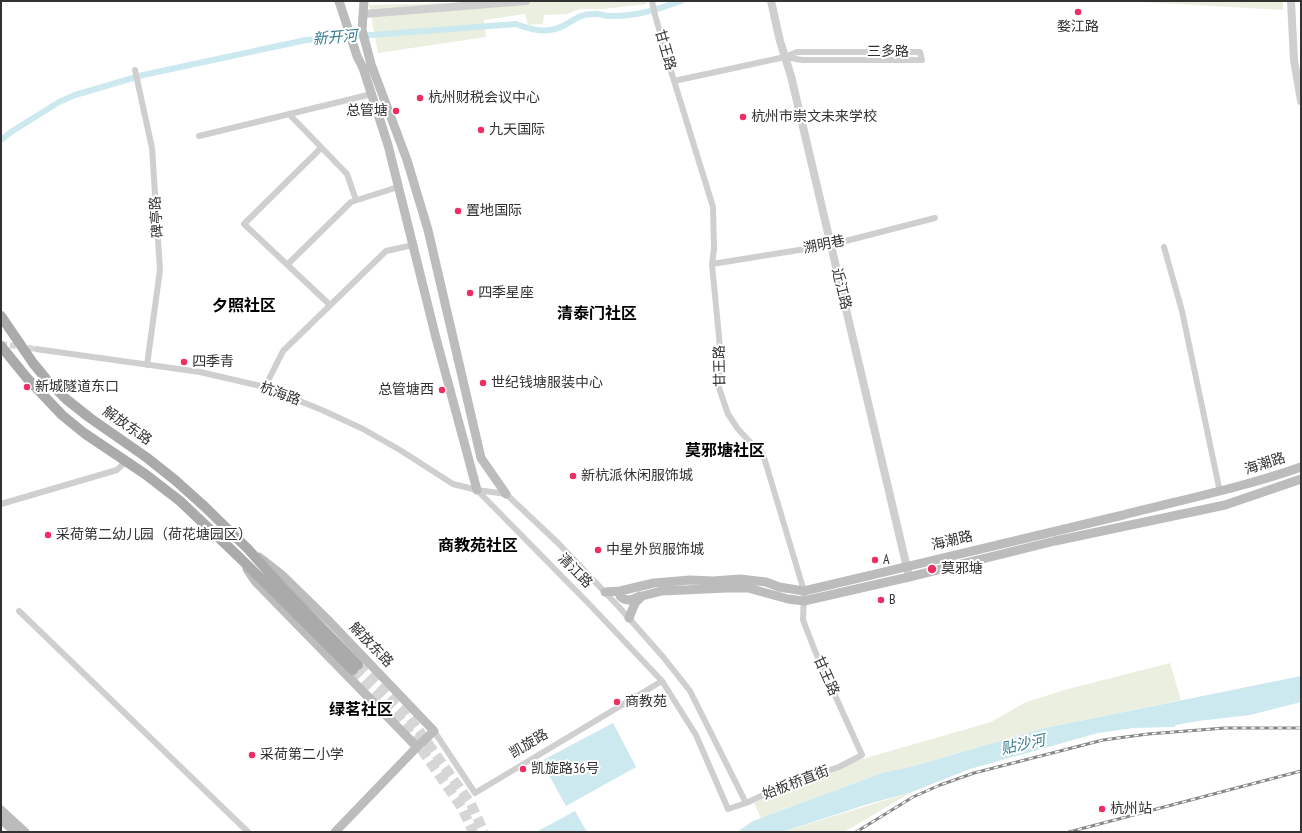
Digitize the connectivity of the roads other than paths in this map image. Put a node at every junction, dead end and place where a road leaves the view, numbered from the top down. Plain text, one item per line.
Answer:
1 (339, 1) edge
2 (364, 1) edge
3 (526, 1) edge
4 (652, 1) edge
5 (771, 1) edge
6 (1291, 1) edge
7 (364, 14) junction
8 (785, 57) junction
9 (1298, 60) edge
10 (367, 66) junction
11 (135, 70) dead end
12 (674, 82) junction
13 (372, 94) junction
14 (1301, 101) edge
15 (289, 114) junction
16 (199, 136) dead end
17 (321, 148) junction
18 (398, 187) junction
19 (356, 200) junction
20 (935, 218) dead end
21 (413, 245) junction
22 (830, 245) junction
23 (1164, 247) dead end
24 (712, 264) junction
25 (287, 265) junction
26 (330, 305) junction
27 (1, 316) edge
28 (1, 346) edge
29 (36, 349) tunnel mouth
30 (147, 365) junction
31 (265, 387) junction
32 (126, 461) junction
33 (1301, 467) edge
34 (1301, 478) edge
35 (477, 490) junction
36 (1220, 492) junction
37 (506, 494) junction
38 (1, 504) edge
39 (248, 549) junction
40 (239, 557) junction
41 (907, 566) junction
42 (909, 577) junction
43 (620, 591) junction
44 (605, 592) junction
45 (642, 596) junction
46 (804, 596) junction
47 (19, 611) dead end
48 (629, 618) junction
49 (662, 681) junction
50 (434, 731) junction
51 (417, 747) junction
52 (862, 755) joint
53 (746, 803) junction
54 (728, 809) joint
55 (1, 810) edge
56 (1, 819) edge
57 (15, 832) edge
58 (25, 832) edge
59 (248, 832) edge
60 (335, 832) edge

1 - 10 main road
2 - 7 main road
3 - 7 street
4 - 12 street, 甘王路
5 - 8 street, 近江路
6 - 9 street
7 - 10 main road
8 - 8 street, 三多路
8 - 12 street, 三多路
8 - 22 street, 近江路
9 - 14 street
10 - 13 main road, 清江路
10 - 37 main road, 清江路
11 - 30 street, 碑亭路
12 - 24 street, 甘王路
13 - 15 street
13 - 18 main road, 清江路
15 - 16 street
15 - 17 street
17 - 19 street
17 - 25 street
18 - 19 street
18 - 21 main road, 清江路
19 - 25 street
20 - 22 street, 溯明巷
21 - 26 street
21 - 35 main road, 清江路
22 - 24 street, 溯明巷
22 - 41 street, 近江路
23 - 36 street
24 - 46 street, 甘王路
25 - 26 street
26 - 31 street
27 - 39 main road, 解放东路
28 - 32 main road, 解放东路
29 - 30 street, 杭海路
30 - 31 street, 杭海路
31 - 35 street, 杭海路
32 - 38 street
32 - 40 main road, 解放东路
33 - 36 main road, 海潮路
34 - 42 main road, 海潮路
35 - 37 street, 杭海路
35 - 49 street, 清江路
36 - 41 main road, 海潮路
37 - 44 street, 清江路
39 - 40 main road, 解放东路
39 - 50 main road, 解放东路
40 - 51 main road, 解放东路
41 - 42 street, 近江路
41 - 46 main road, 海潮路
42 - 46 main road, 海潮路
43 - 44 main road, 海潮路
43 - 45 main road, 海潮路
43 - 46 main road, 海潮路
44 - 48 street, 清江路
45 - 46 main road, 海潮路
45 - 48 main road
46 - 52 street, 甘王路
47 - 59 street
48 - 53 street, 清江路
49 - 50 street, 凯旋路
49 - 54 street, 清江路
50 - 51 main road
51 - 60 main road
52 - 53 street, 始板桥直街
53 - 54 street, 始板桥直街
55 - 58 main road
56 - 57 main road

